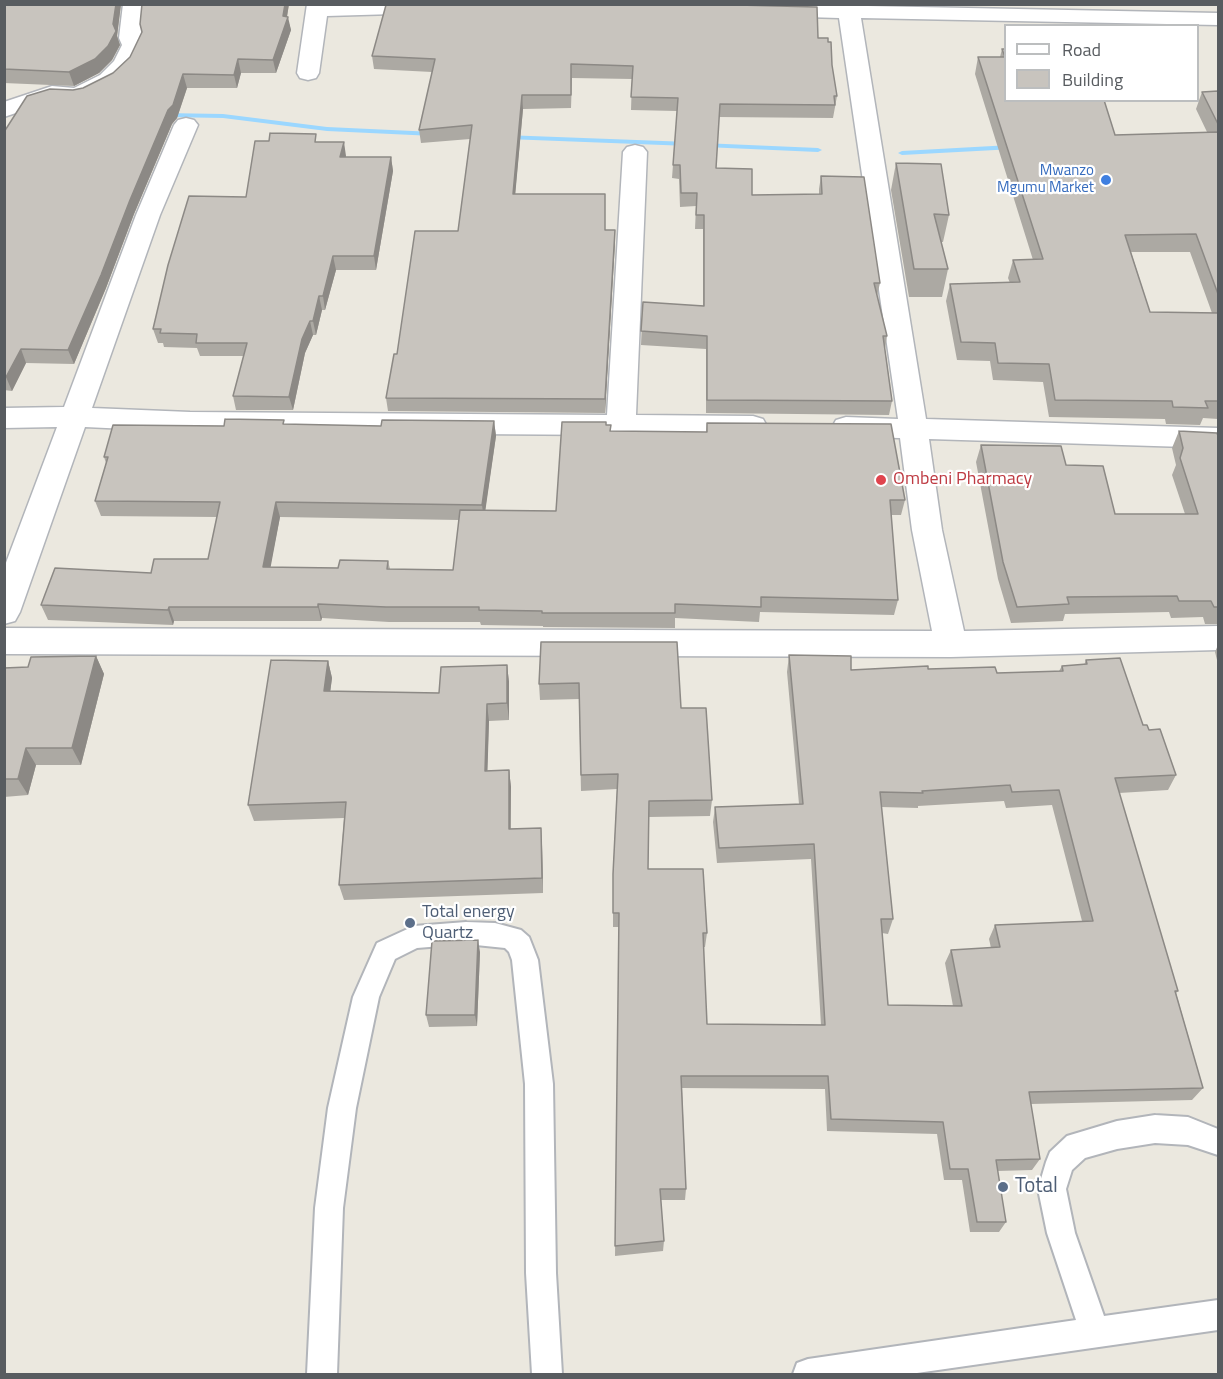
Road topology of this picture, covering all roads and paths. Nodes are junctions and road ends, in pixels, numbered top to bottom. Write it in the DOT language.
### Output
graph roads {
  1 [pos="134,4"];
  2 [pos="317,7"];
  3 [pos="452,7"];
  4 [pos="849,8"];
  5 [pos="748,9"];
  6 [pos="1047,10"];
  7 [pos="1218,19"];
  8 [pos="308,73"];
  9 [pos="4,110"];
  10 [pos="186,125"];
  11 [pos="635,152"];
  12 [pos="74,417"];
  13 [pos="4,418"];
  14 [pos="621,426"];
  15 [pos="785,427"];
  16 [pos="820,427"];
  17 [pos="914,427"];
  18 [pos="1218,438"];
  19 [pos="4,612"];
  20 [pos="1218,638"];
  21 [pos="4,641"];
  22 [pos="951,644"];
  23 [pos="1218,1142"];
  24 [pos="1218,1315"];
  25 [pos="1095,1333"];
  26 [pos="322,1374"];
  27 [pos="547,1374"];
  28 [pos="808,1374"];
  1 -- 9 [label="street"];
  2 -- 3 [label="street"];
  2 -- 8 [label="street"];
  4 -- 5 [label="street"];
  4 -- 6 [label="street"];
  4 -- 17 [label="street"];
  6 -- 7 [label="street"];
  10 -- 12 [label="street"];
  11 -- 14 [label="street"];
  12 -- 13 [label="street"];
  12 -- 14 [label="street"];
  12 -- 19 [label="street"];
  14 -- 15 [label="street"];
  16 -- 17 [label="street"];
  17 -- 18 [label="street"];
  17 -- 22 [label="street"];
  20 -- 22 [label="street"];
  21 -- 22 [label="street"];
  23 -- 25 [label="lane"];
  24 -- 25 [label="lane"];
  25 -- 28 [label="lane"];
  26 -- 27 [label="lane"];
}
